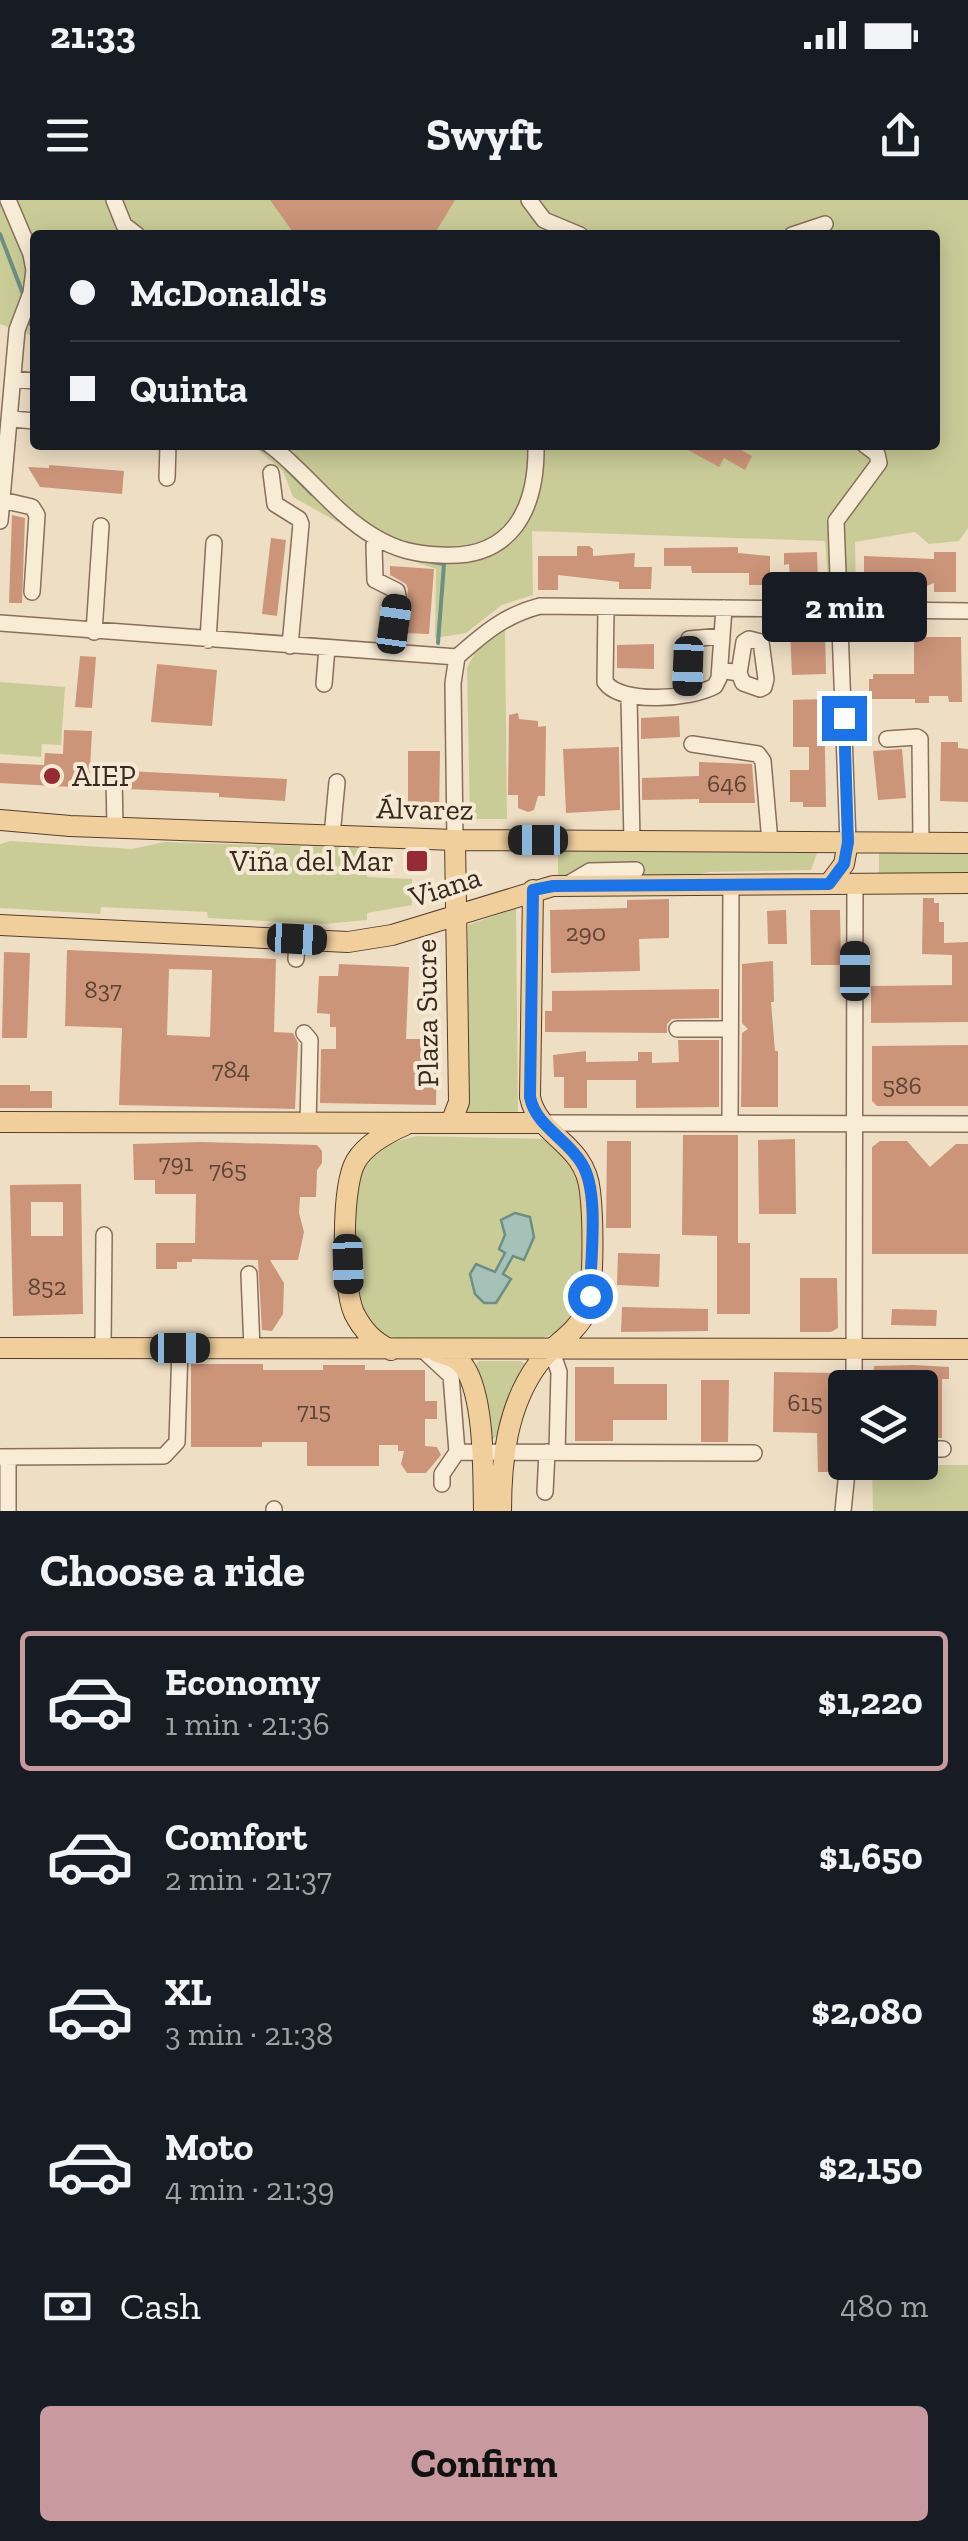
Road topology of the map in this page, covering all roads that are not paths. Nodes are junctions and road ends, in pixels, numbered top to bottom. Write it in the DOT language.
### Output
graph roads {
  1 [pos="8,200"];
  2 [pos="114,200"];
  3 [pos="529,200"];
  4 [pos="130,230"];
  5 [pos="568,230"];
  6 [pos="807,230"];
  7 [pos="821,230"];
  8 [pos="30,252"];
  9 [pos="26,308"];
  10 [pos="14,380"];
  11 [pos="30,381"];
  12 [pos="10,419"];
  13 [pos="30,421"];
  14 [pos="168,450"];
  15 [pos="277,450"];
  16 [pos="536,450"];
  17 [pos="872,450"];
  18 [pos="271,473"];
  19 [pos="167,478"];
  20 [pos="2,482"];
  21 [pos="2,500"];
  22 [pos="0,521"];
  23 [pos="101,526"];
  24 [pos="214,543"];
  25 [pos="374,545"];
  26 [pos="32,592"];
  27 [pos="606,606"];
  28 [pos="724,608"];
  29 [pos="839,610"];
  30 [pos="968,611"];
  31 [pos="0,623"];
  32 [pos="94,632"];
  33 [pos="722,636"];
  34 [pos="208,640"];
  35 [pos="290,646"];
  36 [pos="327,648"];
  37 [pos="390,652"];
  38 [pos="457,657"];
  39 [pos="720,670"];
  40 [pos="739,673"];
  41 [pos="324,684"];
  42 [pos="687,693"];
  43 [pos="629,698"];
  44 [pos="887,739"];
  45 [pos="692,744"];
  46 [pos="114,776"];
  47 [pos="337,782"];
  48 [pos="0,820"];
  49 [pos="70,826"];
  50 [pos="115,828"];
  51 [pos="0,834"];
  52 [pos="332,836"];
  53 [pos="455,840"];
  54 [pos="632,840"];
  55 [pos="770,842"];
  56 [pos="848,842"];
  57 [pos="921,842"];
  58 [pos="968,843"];
  59 [pos="636,870"];
  60 [pos="855,883"];
  61 [pos="968,883"];
  62 [pos="732,884"];
  63 [pos="829,884"];
  64 [pos="565,886"];
  65 [pos="533,890"];
  66 [pos="455,916"];
  67 [pos="0,926"];
  68 [pos="677,1029"];
  69 [pos="730,1029"];
  70 [pos="304,1033"];
  71 [pos="0,1122"];
  72 [pos="451,1123"];
  73 [pos="308,1124"];
  74 [pos="406,1124"];
  75 [pos="544,1124"];
  76 [pos="730,1124"];
  77 [pos="856,1124"];
  78 [pos="968,1124"];
  79 [pos="104,1235"];
  80 [pos="250,1274"];
  81 [pos="0,1348"];
  82 [pos="103,1348"];
  83 [pos="180,1348"];
  84 [pos="252,1349"];
  85 [pos="856,1349"];
  86 [pos="968,1349"];
  87 [pos="391,1350"];
  88 [pos="423,1350"];
  89 [pos="551,1350"];
  90 [pos="855,1370"];
  91 [pos="938,1448"];
  92 [pos="943,1448"];
  93 [pos="457,1452"];
  94 [pos="552,1452"];
  95 [pos="754,1453"];
  96 [pos="4,1457"];
  97 [pos="493,1460"];
  98 [pos="846,1480"];
  99 [pos="442,1484"];
  100 [pos="545,1492"];
  101 [pos="8,1511"];
  102 [pos="484,1511"];
  103 [pos="501,1511"];
  104 [pos="843,1511"];
  1 -- 8 [label="street"];
  2 -- 4 [label="street"];
  3 -- 5 [label="street"];
  6 -- 7 [label="street"];
  9 -- 10 [label="street"];
  10 -- 11 [label="street"];
  10 -- 12 [label="street"];
  12 -- 13 [label="street"];
  12 -- 20 [label="street"];
  14 -- 19 [label="street"];
  15 -- 16 [label="street"];
  17 -- 29 [label="street"];
  18 -- 35 [label="street"];
  20 -- 21 [label="street"];
  21 -- 22 [label="street"];
  21 -- 26 [label="street"];
  23 -- 32 [label="street"];
  24 -- 34 [label="street"];
  25 -- 37 [label="street"];
  27 -- 28 [label="street"];
  27 -- 38 [label="street"];
  27 -- 43 [label="street"];
  28 -- 29 [label="street"];
  28 -- 33 [label="street"];
  29 -- 30 [label="street"];
  29 -- 56 [label="street"];
  31 -- 32 [label="street"];
  32 -- 34 [label="street"];
  33 -- 39 [label="street"];
  33 -- 42 [label="street"];
  34 -- 35 [label="street"];
  35 -- 36 [label="street"];
  36 -- 37 [label="street"];
  36 -- 41 [label="street"];
  37 -- 38 [label="street"];
  38 -- 53 [label="street"];
  39 -- 40 [label="street"];
  39 -- 42 [label="street"];
  42 -- 43 [label="street"];
  43 -- 54 [label="street"];
  44 -- 57 [label="street"];
  45 -- 55 [label="street"];
  46 -- 50 [label="street"];
  47 -- 52 [label="street"];
  48 -- 49 [label="main road, Álvarez"];
  49 -- 50 [label="main road, Álvarez"];
  49 -- 51 [label="main road"];
  50 -- 52 [label="main road, Álvarez"];
  52 -- 53 [label="main road, Álvarez"];
  53 -- 54 [label="main road, Álvarez"];
  53 -- 66 [label="main road, Plaza Sucre"];
  54 -- 55 [label="main road, Álvarez"];
  55 -- 56 [label="main road, Álvarez"];
  56 -- 57 [label="main road, Álvarez"];
  56 -- 63 [label="main road"];
  57 -- 58 [label="main road, Álvarez"];
  59 -- 64 [label="street"];
  60 -- 61 [label="main road, Viana"];
  60 -- 63 [label="main road, Viana"];
  60 -- 77 [label="street"];
  62 -- 63 [label="main road, Viana"];
  62 -- 64 [label="main road, Viana"];
  62 -- 69 [label="street"];
  64 -- 65 [label="main road, Viana"];
  65 -- 66 [label="main road, Viana"];
  65 -- 75 [label="main road"];
  66 -- 67 [label="main road, Viana"];
  66 -- 72 [label="main road, Plaza Sucre"];
  68 -- 69 [label="street"];
  69 -- 76 [label="street"];
  70 -- 73 [label="street"];
  71 -- 73 [label="main road"];
  72 -- 74 [label="main road"];
  72 -- 75 [label="main road"];
  73 -- 74 [label="main road"];
  74 -- 87 [label="main road"];
  75 -- 76 [label="street"];
  75 -- 89 [label="main road"];
  76 -- 77 [label="street"];
  77 -- 78 [label="street"];
  77 -- 85 [label="street"];
  79 -- 82 [label="street"];
  80 -- 84 [label="street"];
  81 -- 82 [label="main road"];
  82 -- 83 [label="main road"];
  83 -- 84 [label="main road"];
  83 -- 96 [label="street"];
  84 -- 87 [label="main road"];
  85 -- 86 [label="main road"];
  85 -- 89 [label="main road"];
  85 -- 90 [label="street"];
  87 -- 88 [label="main road"];
  88 -- 89 [label="main road"];
  88 -- 93 [label="street"];
  88 -- 97 [label="main road"];
  89 -- 94 [label="street"];
  89 -- 97 [label="main road"];
  91 -- 92 [label="street"];
  93 -- 97 [label="street"];
  93 -- 99 [label="street"];
  94 -- 95 [label="street"];
  94 -- 97 [label="street"];
  94 -- 100 [label="street"];
  96 -- 101 [label="street"];
  97 -- 102 [label="main road"];
  97 -- 103 [label="main road"];
  98 -- 104 [label="street"];
}
